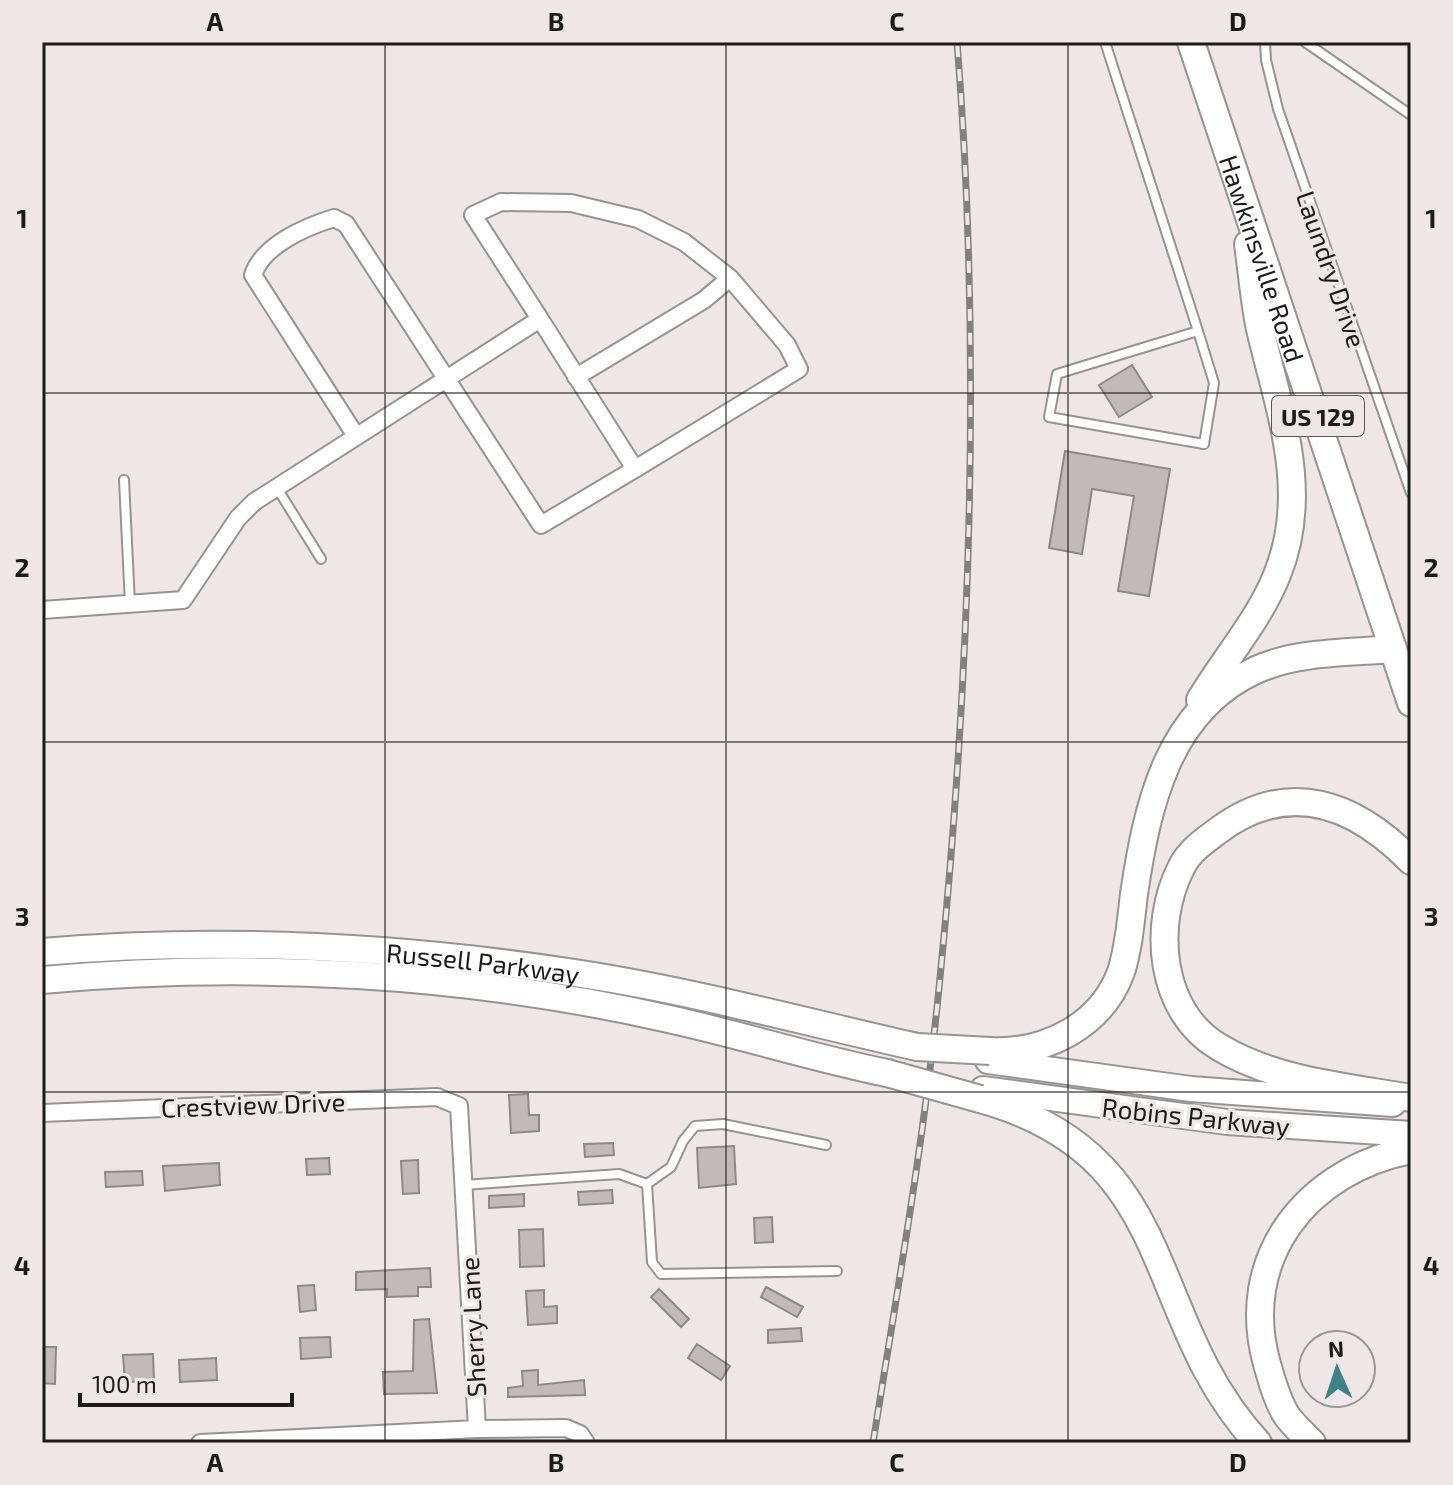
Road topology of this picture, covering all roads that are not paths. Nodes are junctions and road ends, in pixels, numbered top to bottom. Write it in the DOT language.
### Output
graph roads {
  1 [pos="1105,42"];
  2 [pos="1191,42"];
  3 [pos="1265,42"];
  4 [pos="1305,42"];
  5 [pos="1411,115"];
  6 [pos="1240,185"];
  7 [pos="730,278"];
  8 [pos="540,319"];
  9 [pos="1198,331"];
  10 [pos="576,377"];
  11 [pos="446,379"];
  12 [pos="356,436"];
  13 [pos="635,469"];
  14 [pos="124,480"];
  15 [pos="276,488"];
  16 [pos="1411,493"];
  17 [pos="321,559"];
  18 [pos="130,605"];
  19 [pos="42,610"];
  20 [pos="1393,649"];
  21 [pos="1411,703"];
  22 [pos="1187,723"];
  23 [pos="1411,861"];
  24 [pos="42,952"];
  25 [pos="42,980"];
  26 [pos="989,1056"];
  27 [pos="982,1094"];
  28 [pos="1411,1098"];
  29 [pos="1411,1105"];
  30 [pos="459,1110"];
  31 [pos="42,1113"];
  32 [pos="1411,1134"];
  33 [pos="826,1145"];
  34 [pos="1411,1150"];
  35 [pos="647,1184"];
  36 [pos="463,1185"];
  37 [pos="837,1271"];
  38 [pos="477,1429"];
  39 [pos="200,1443"];
  40 [pos="586,1443"];
  41 [pos="1258,1443"];
  42 [pos="1312,1443"];
  1 -- 9 [label="lane"];
  2 -- 6 [label="main road, Hawkinsville Road / US 129"];
  3 -- 16 [label="lane, Laundry Drive"];
  4 -- 5 [label="lane"];
  6 -- 20 [label="main road, Hawkinsville Road / US 129"];
  6 -- 22 [label="main road, Russell Parkway"];
  7 -- 8 [label="street"];
  7 -- 10 [label="street"];
  7 -- 13 [label="street"];
  8 -- 10 [label="street"];
  8 -- 11 [label="street"];
  9 -- 9 [label="lane"];
  10 -- 13 [label="street"];
  11 -- 12 [label="street"];
  11 -- 12 [label="street"];
  11 -- 13 [label="street"];
  12 -- 15 [label="street"];
  14 -- 18 [label="lane"];
  15 -- 17 [label="lane"];
  15 -- 18 [label="street"];
  18 -- 19 [label="street"];
  20 -- 21 [label="main road, Hawkinsville Road / US 129"];
  20 -- 22 [label="main road"];
  22 -- 26 [label="main road, Russell Parkway"];
  23 -- 28 [label="main road"];
  24 -- 26 [label="main road, Russell Parkway, bridge"];
  25 -- 27 [label="main road, Russell Parkway, bridge"];
  26 -- 29 [label="street, Robins Parkway"];
  27 -- 32 [label="street, Robins Parkway"];
  27 -- 41 [label="main road, Russell Parkway"];
  30 -- 31 [label="street, Crestview Drive"];
  30 -- 36 [label="street, Sherry Lane"];
  33 -- 35 [label="lane"];
  34 -- 42 [label="main road"];
  35 -- 36 [label="lane"];
  35 -- 37 [label="lane"];
  36 -- 38 [label="street, Sherry Lane"];
  38 -- 39 [label="street"];
  38 -- 40 [label="street, Sherry Lane"];
}
